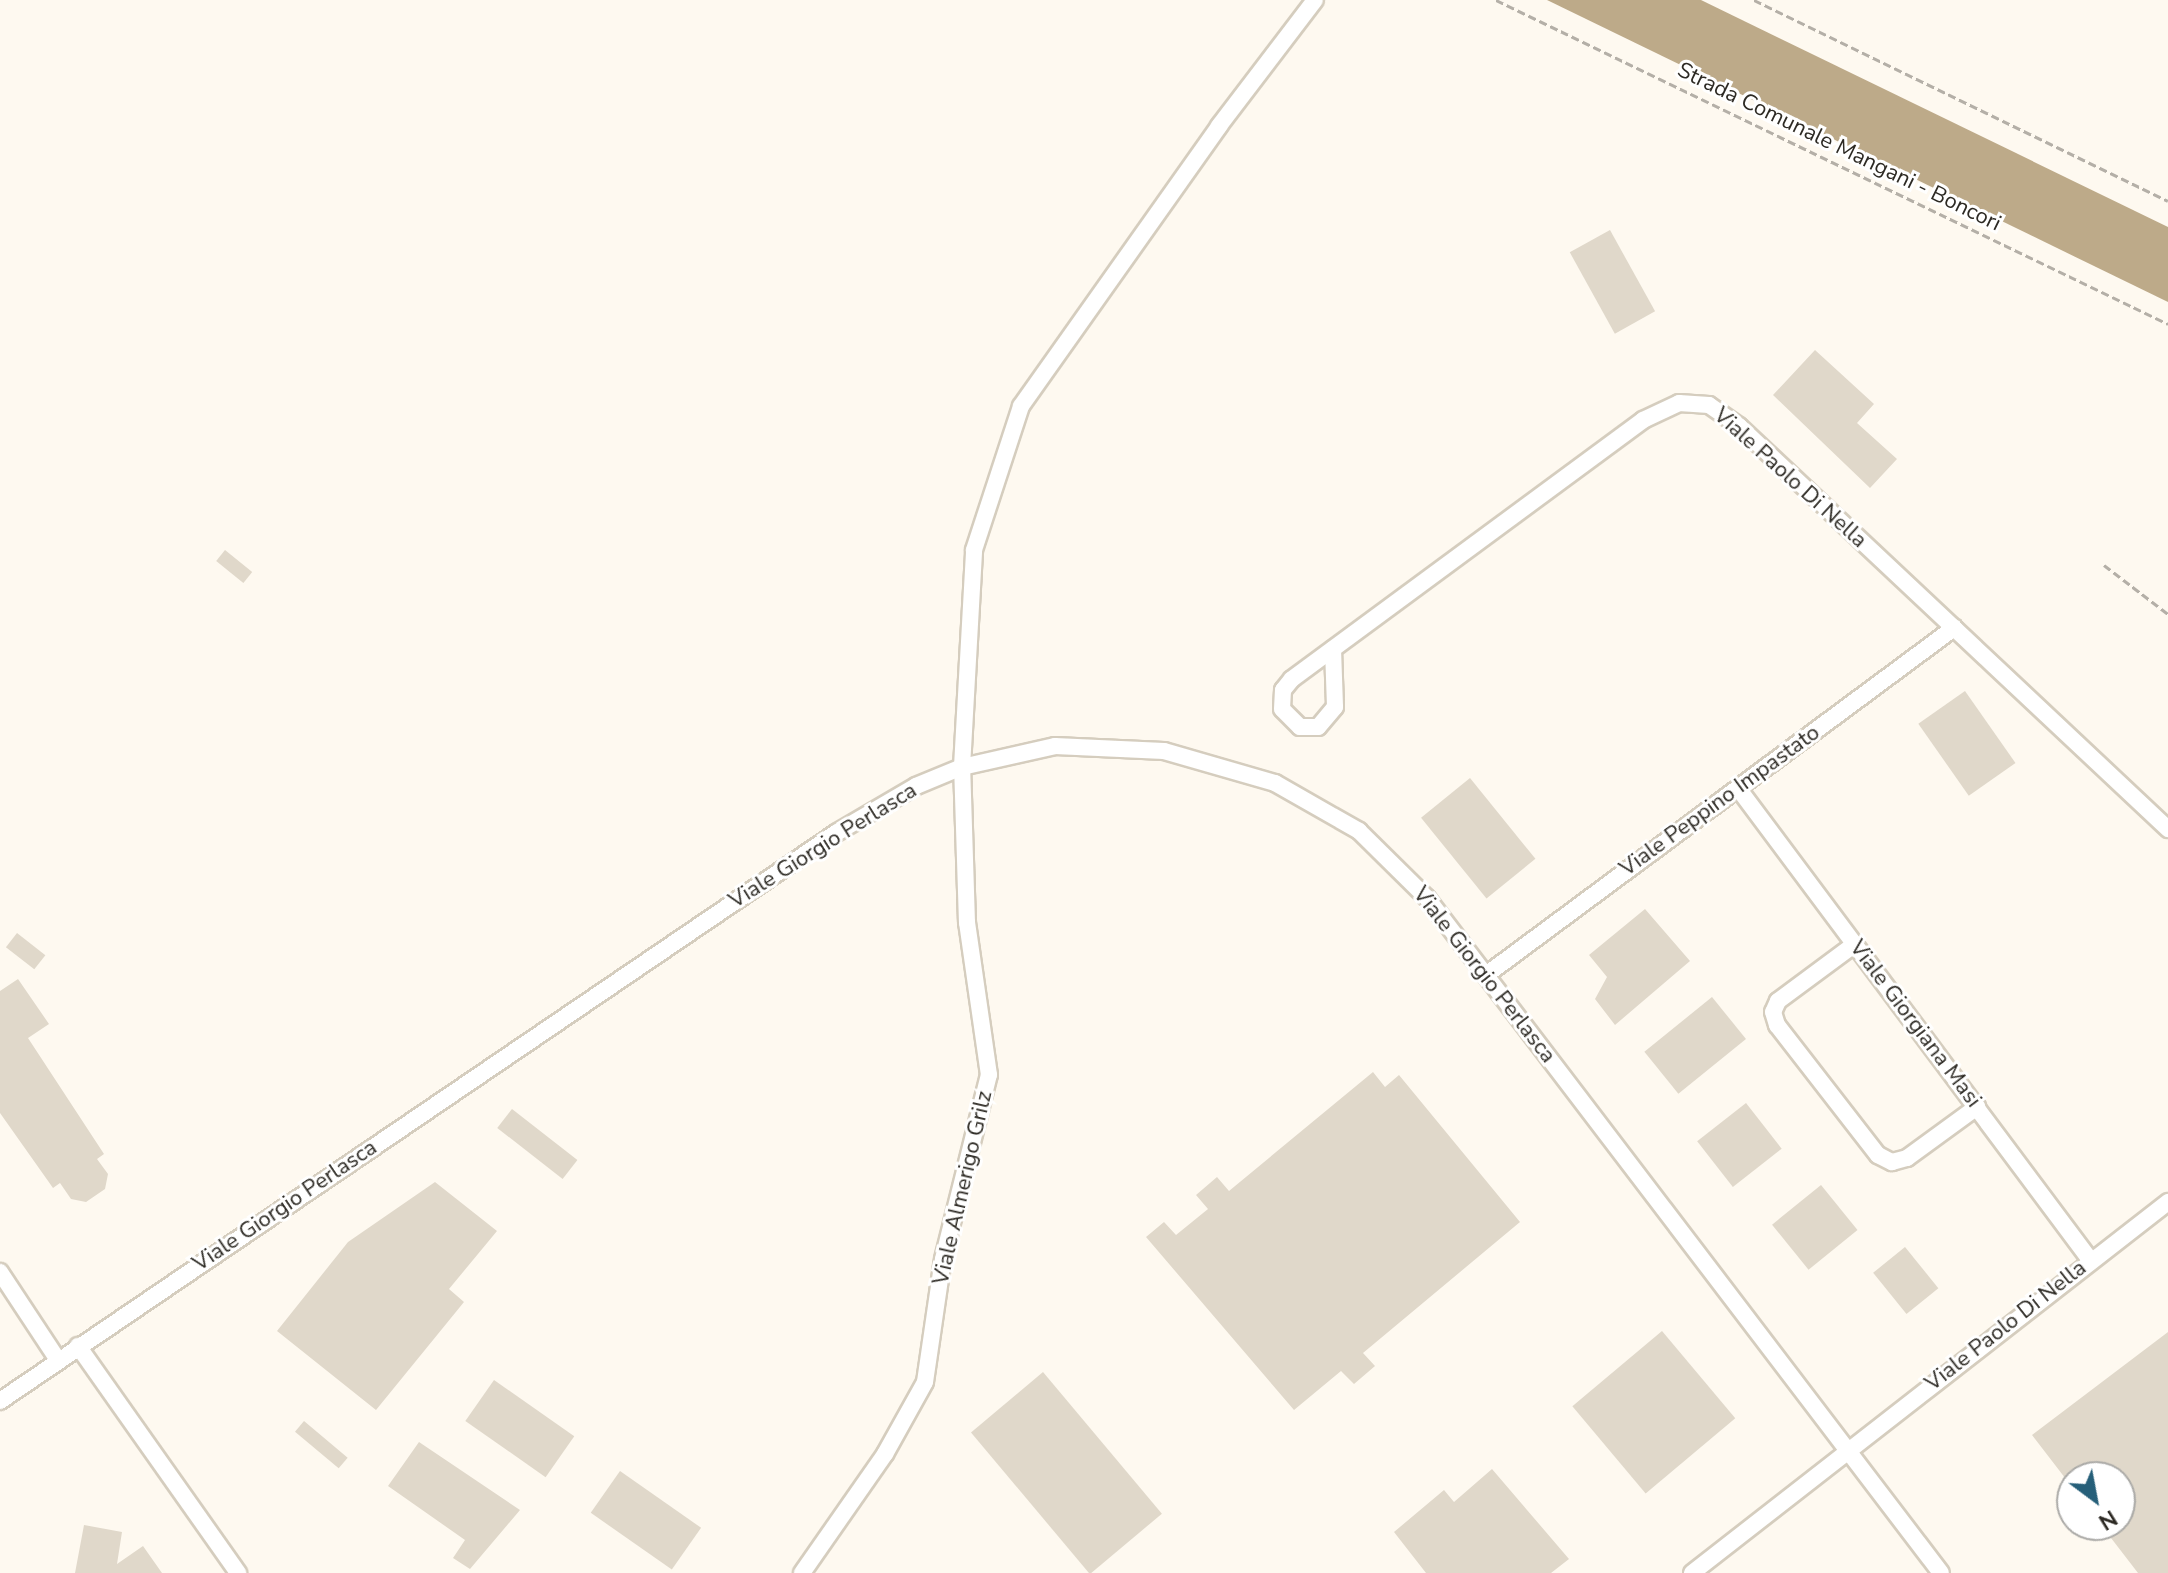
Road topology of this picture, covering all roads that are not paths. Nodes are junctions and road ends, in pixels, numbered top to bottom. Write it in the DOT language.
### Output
graph roads {
  1 [pos="1315,0"];
  2 [pos="1954,628"];
  3 [pos="1333,649"];
  4 [pos="962,767"];
  5 [pos="1738,788"];
  6 [pos="2168,829"];
  7 [pos="1855,944"];
  8 [pos="1486,975"];
  9 [pos="1977,1107"];
  10 [pos="2168,1202"];
  11 [pos="2091,1261"];
  12 [pos="0,1272"];
  13 [pos="78,1346"];
  14 [pos="58,1360"];
  15 [pos="0,1401"];
  16 [pos="1844,1450"];
  17 [pos="238,1573"];
  18 [pos="802,1573"];
  19 [pos="1692,1573"];
  20 [pos="1941,1573"];
  1 -- 4 [label="street, Viale Almerigo Grilz"];
  2 -- 3 [label="street, Viale Paolo Di Nella"];
  2 -- 5 [label="street, Viale Peppino Impastato"];
  2 -- 6 [label="street, Viale Paolo Di Nella"];
  3 -- 3 [label="street, Viale Paolo Di Nella"];
  4 -- 8 [label="street, Viale Giorgio Perlasca"];
  4 -- 13 [label="street, Viale Giorgio Perlasca"];
  4 -- 18 [label="street, Viale Almerigo Grilz"];
  5 -- 7 [label="street, Viale Giorgiana Masi"];
  5 -- 8 [label="street, Viale Peppino Impastato"];
  7 -- 9 [label="street, Viale Giorgiana Masi"];
  7 -- 9 [label="street"];
  8 -- 16 [label="street, Viale Giorgio Perlasca"];
  9 -- 11 [label="street, Viale Giorgiana Masi"];
  10 -- 11 [label="street, Viale Paolo Di Nella"];
  11 -- 16 [label="street, Viale Paolo Di Nella"];
  12 -- 14 [label="street"];
  13 -- 14 [label="street, Viale Giorgio Perlasca"];
  13 -- 17 [label="street"];
  14 -- 15 [label="street, Viale Giorgio Perlasca"];
  16 -- 19 [label="street, Viale Paolo Di Nella"];
  16 -- 20 [label="street, Viale Giorgio Perlasca"];
}
